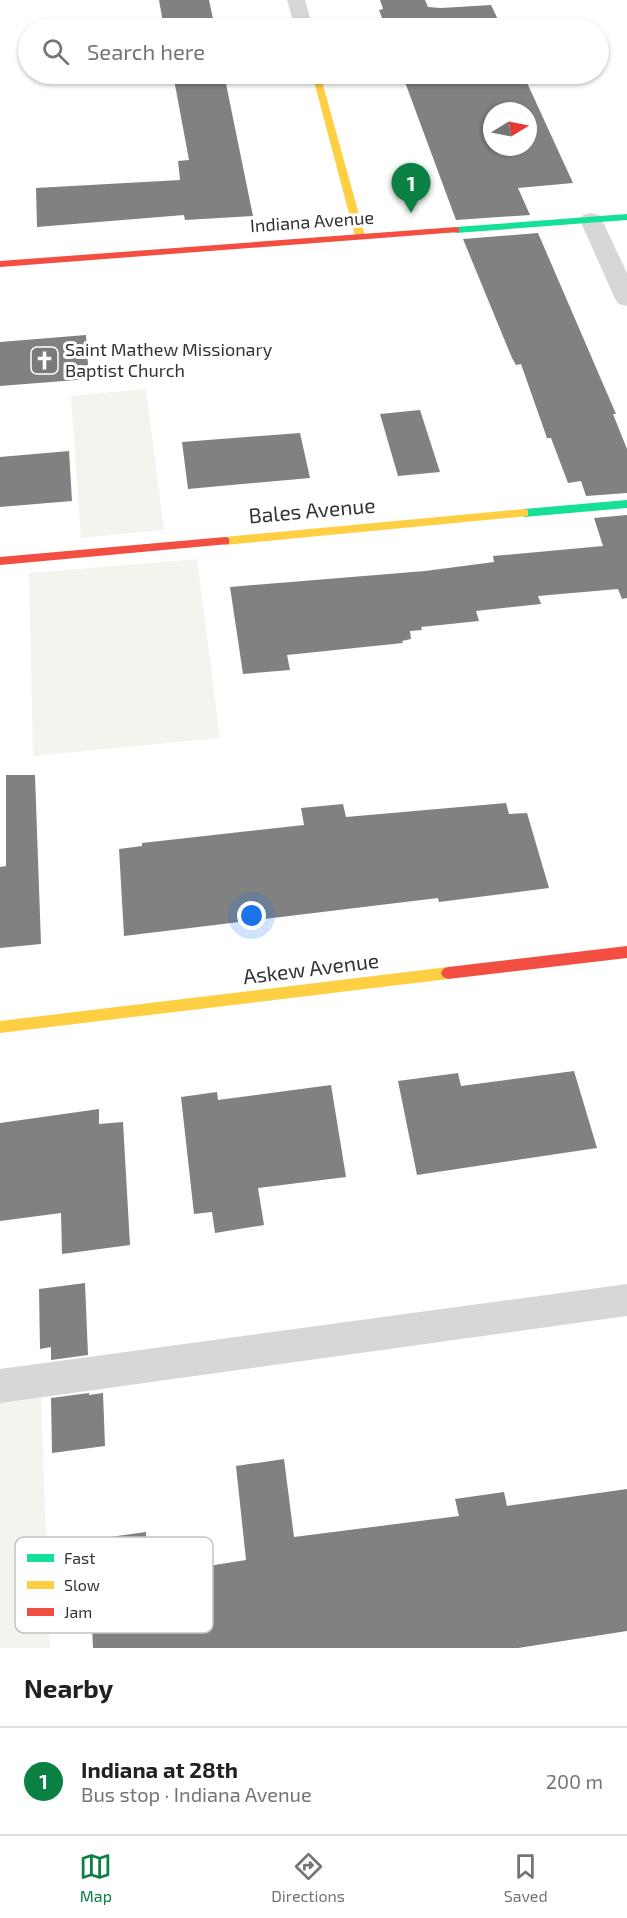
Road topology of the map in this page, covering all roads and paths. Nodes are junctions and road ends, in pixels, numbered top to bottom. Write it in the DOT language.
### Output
graph roads {
  1 [pos="296,0"];
  2 [pos="301,18"];
  3 [pos="319,84"];
  4 [pos="627,217"];
  5 [pos="591,220"];
  6 [pos="360,237"];
  7 [pos="0,264"];
  8 [pos="627,299"];
  9 [pos="627,504"];
  10 [pos="0,561"];
  11 [pos="627,952"];
  12 [pos="0,1027"];
  13 [pos="627,1300"];
  14 [pos="0,1386"];
  1 -- 2 [label="street"];
  3 -- 6 [label="street"];
  4 -- 5 [label="street, Indiana Avenue"];
  5 -- 6 [label="street, Indiana Avenue"];
  5 -- 8 [label="street"];
  6 -- 7 [label="street, Indiana Avenue"];
  9 -- 10 [label="street, Bales Avenue"];
  11 -- 12 [label="street, Askew Avenue"];
  13 -- 14 [label="lane"];
}
